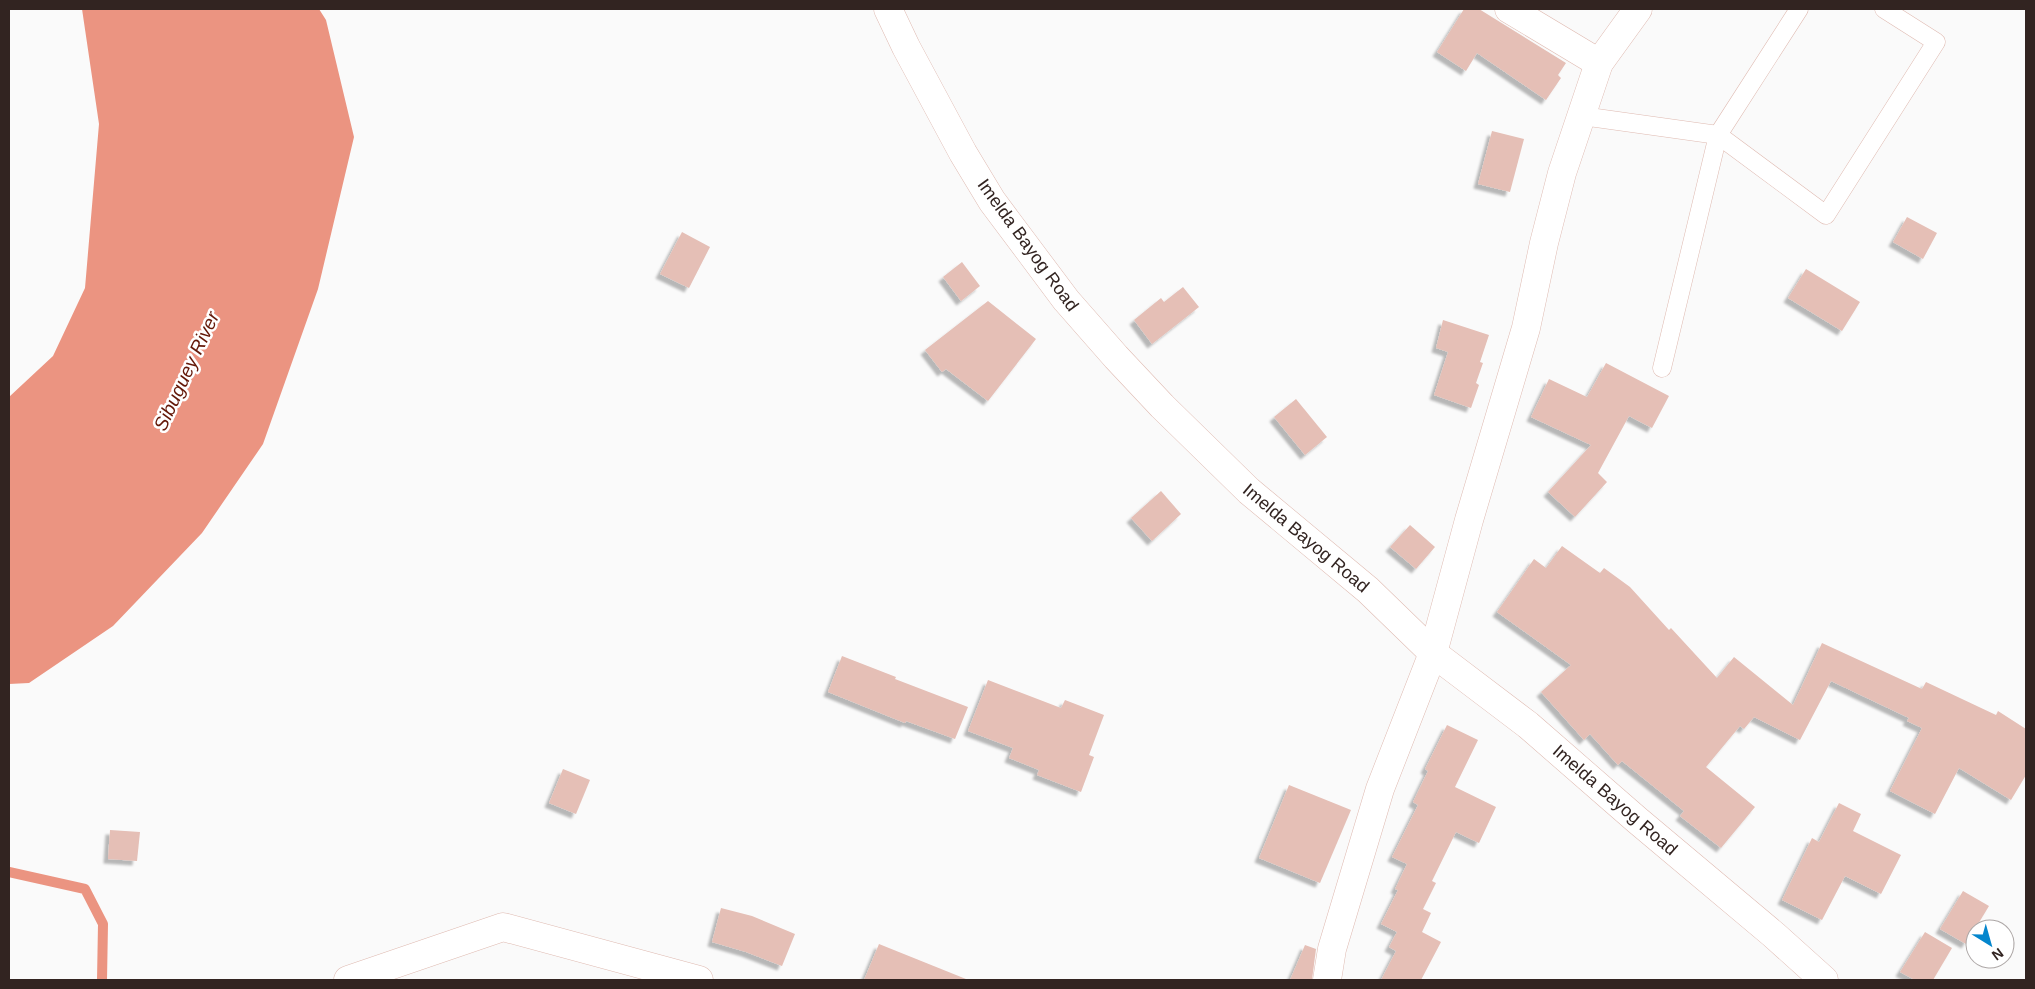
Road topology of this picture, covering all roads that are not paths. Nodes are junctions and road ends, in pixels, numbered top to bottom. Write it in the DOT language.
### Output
graph roads {
  1 [pos="888,9"];
  2 [pos="1509,9"];
  3 [pos="1638,9"];
  4 [pos="1799,9"];
  5 [pos="1884,9"];
  6 [pos="1599,63"];
  7 [pos="1582,116"];
  8 [pos="1718,134"];
  9 [pos="1662,368"];
  10 [pos="1433,653"];
  11 [pos="348,980"];
  12 [pos="699,980"];
  13 [pos="1327,980"];
  14 [pos="1824,980"];
  1 -- 10 [label="street, Imelda Bayog Road"];
  2 -- 6 [label="street"];
  3 -- 6 [label="street"];
  4 -- 8 [label="lane"];
  5 -- 8 [label="lane"];
  6 -- 7 [label="street"];
  7 -- 8 [label="lane"];
  7 -- 10 [label="street"];
  8 -- 9 [label="lane"];
  10 -- 13 [label="street"];
  10 -- 14 [label="street, Imelda Bayog Road"];
  11 -- 12 [label="street"];
}
